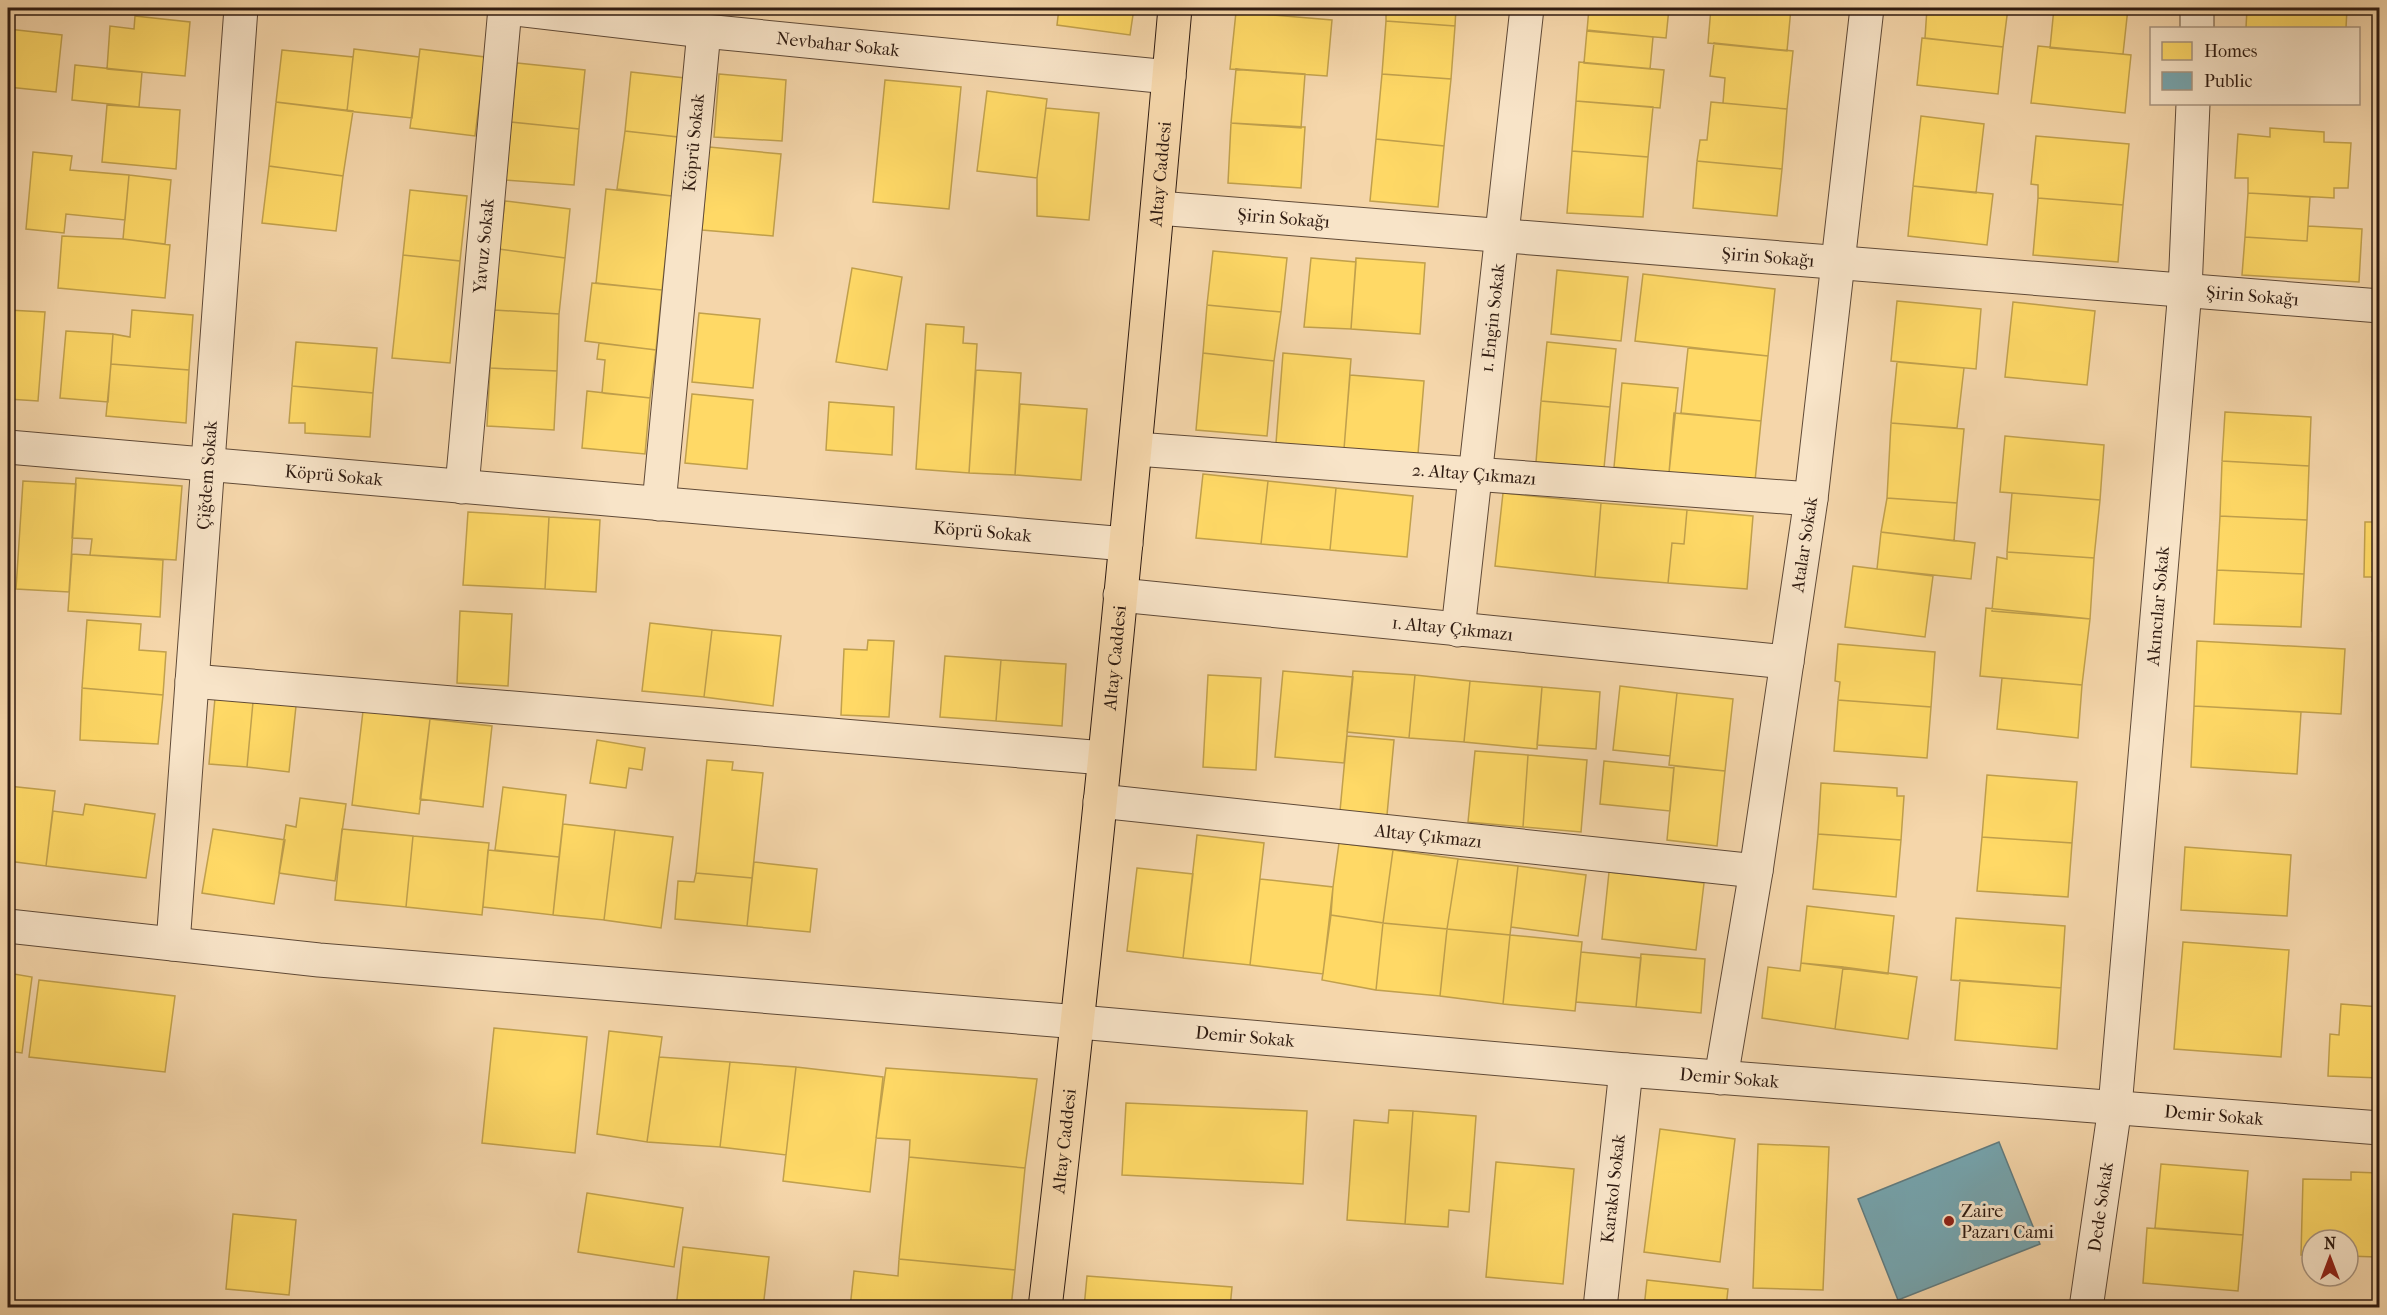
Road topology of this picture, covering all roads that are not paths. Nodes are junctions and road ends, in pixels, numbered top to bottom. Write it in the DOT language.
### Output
graph roads {
  1 [pos="241,8"];
  2 [pos="506,8"];
  3 [pos="1174,8"];
  4 [pos="1527,8"];
  5 [pos="1868,8"];
  6 [pos="2198,8"];
  7 [pos="2197,27"];
  8 [pos="704,31"];
  9 [pos="1168,77"];
  10 [pos="2193,105"];
  11 [pos="1158,208"];
  12 [pos="1501,236"];
  13 [pos="1840,261"];
  14 [pos="2185,290"];
  15 [pos="2379,306"];
  16 [pos="8,447"];
  17 [pos="1136,449"];
  18 [pos="208,465"];
  19 [pos="1475,475"];
  20 [pos="462,487"];
  21 [pos="1811,499"];
  22 [pos="659,504"];
  23 [pos="1126,544"];
  24 [pos="1120,595"];
  25 [pos="1458,630"];
  26 [pos="1787,662"];
  27 [pos="192,681"];
  28 [pos="1104,758"];
  29 [pos="1100,801"];
  30 [pos="1756,871"];
  31 [pos="8,926"];
  32 [pos="173,944"];
  33 [pos="1078,1022"];
  34 [pos="1626,1070"];
  35 [pos="1721,1078"];
  36 [pos="2115,1107"];
  37 [pos="2379,1128"];
  38 [pos="1045,1308"];
  39 [pos="1600,1308"];
  40 [pos="2086,1308"];
  1 -- 18 [label="street, Çiğdem Sokak"];
  2 -- 8 [label="street, Nevbahar Sokak"];
  2 -- 20 [label="street, Yavuz Sokak"];
  3 -- 9 [label="main road, Altay Caddesi"];
  4 -- 12 [label="street, 1. Engin Sokak"];
  5 -- 13 [label="street, Atalar Sokak"];
  6 -- 7 [label="street"];
  8 -- 9 [label="street, Nevbahar Sokak"];
  8 -- 22 [label="street, Köprü Sokak"];
  9 -- 11 [label="main road, Altay Caddesi"];
  10 -- 14 [label="street, Akıncılar Sokak"];
  11 -- 12 [label="street, Şirin Sokağı"];
  11 -- 17 [label="main road, Altay Caddesi"];
  12 -- 13 [label="street, Şirin Sokağı"];
  12 -- 19 [label="street, 1. Engin Sokak"];
  13 -- 14 [label="street, Şirin Sokağı"];
  13 -- 21 [label="street, Atalar Sokak"];
  14 -- 15 [label="street, Şirin Sokağı"];
  14 -- 36 [label="street, Akıncılar Sokak"];
  16 -- 18 [label="street, Köprü Sokak"];
  17 -- 19 [label="street, 2. Altay Çıkmazı"];
  17 -- 23 [label="main road, Altay Caddesi"];
  18 -- 20 [label="street, Köprü Sokak"];
  18 -- 27 [label="street, Çiğdem Sokak"];
  19 -- 21 [label="street, 2. Altay Çıkmazı"];
  19 -- 25 [label="street, 1. Engin Sokak"];
  20 -- 22 [label="street, Köprü Sokak"];
  21 -- 26 [label="street, Atalar Sokak"];
  22 -- 23 [label="street, Köprü Sokak"];
  23 -- 24 [label="main road, Altay Caddesi"];
  24 -- 25 [label="street, 1. Altay Çıkmazı"];
  24 -- 28 [label="main road, Altay Caddesi"];
  25 -- 26 [label="street, 1. Altay Çıkmazı"];
  26 -- 30 [label="street, Atalar Sokak"];
  27 -- 28 [label="street"];
  27 -- 32 [label="street, Çiğdem Sokak"];
  28 -- 29 [label="main road, Altay Caddesi"];
  29 -- 30 [label="street, Altay Çıkmazı"];
  29 -- 33 [label="main road, Altay Caddesi"];
  30 -- 35 [label="street, Atalar Sokak"];
  31 -- 32 [label="street, Demir Sokak"];
  32 -- 33 [label="street, Demir Sokak"];
  33 -- 34 [label="street, Demir Sokak"];
  33 -- 38 [label="main road, Altay Caddesi"];
  34 -- 35 [label="street, Demir Sokak"];
  34 -- 39 [label="street, Karakol Sokak"];
  35 -- 36 [label="street, Demir Sokak"];
  36 -- 37 [label="street, Demir Sokak"];
  36 -- 40 [label="street, Dede Sokak"];
}
